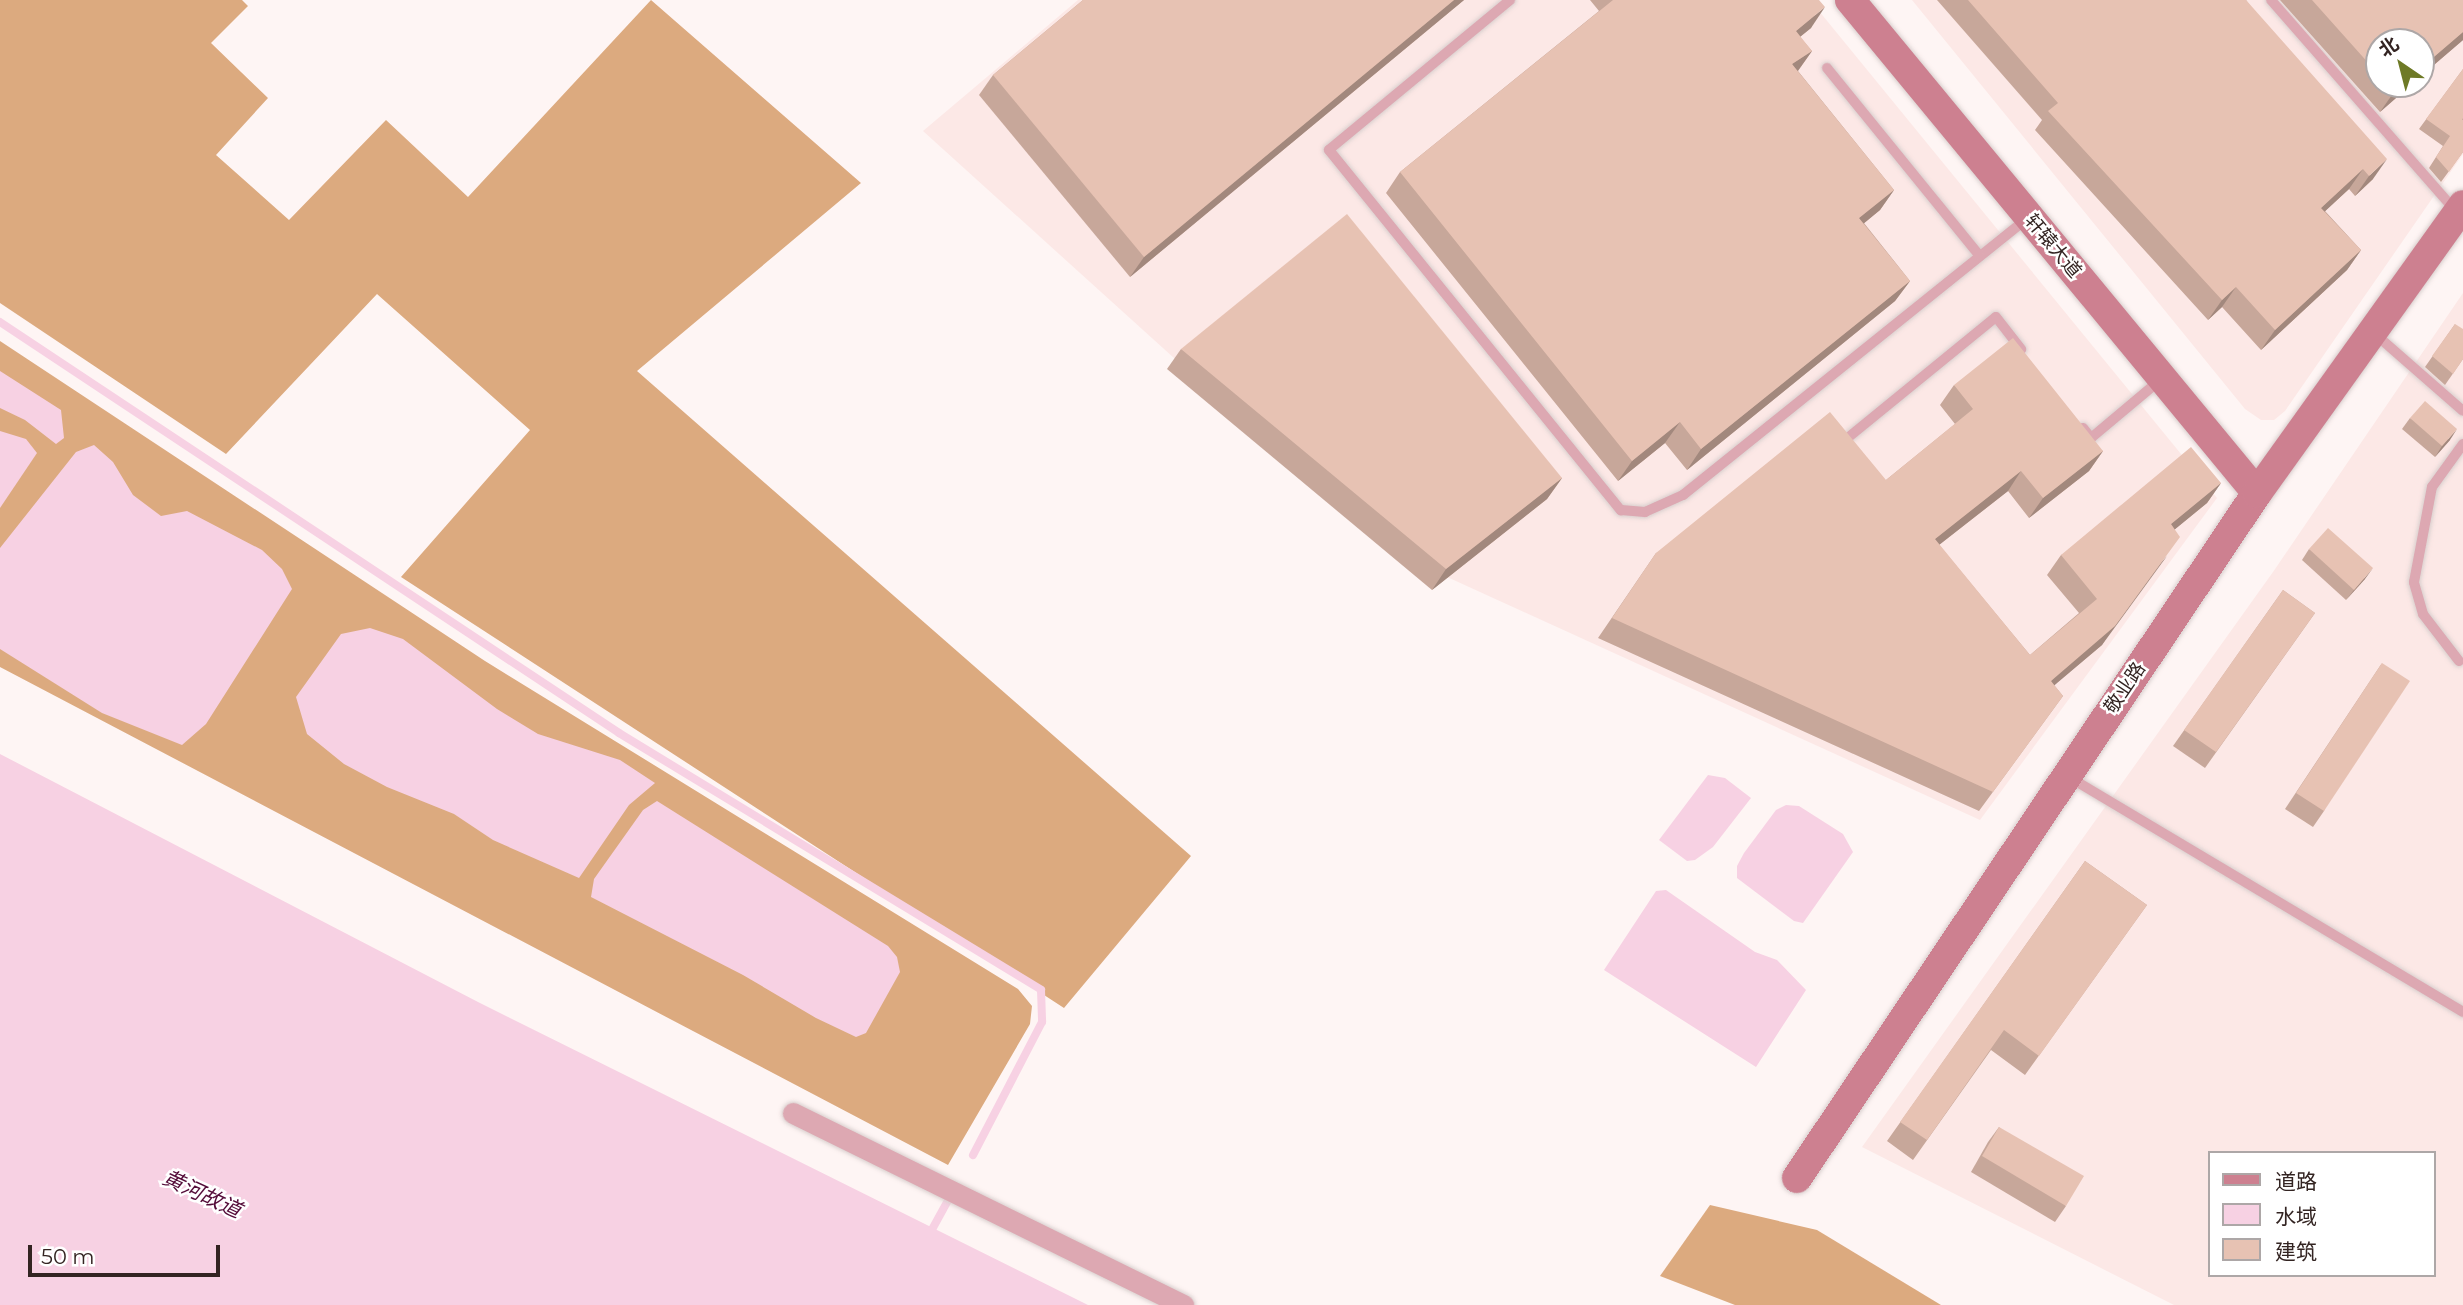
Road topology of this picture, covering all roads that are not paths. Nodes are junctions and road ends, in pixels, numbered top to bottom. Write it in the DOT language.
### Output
graph roads {
  1 [pos="1510,0"];
  2 [pos="1850,0"];
  3 [pos="2271,0"];
  4 [pos="1827,68"];
  5 [pos="2460,209"];
  6 [pos="2029,217"];
  7 [pos="1980,256"];
  8 [pos="2372,331"];
  9 [pos="2031,361"];
  10 [pos="2162,378"];
  11 [pos="2462,407"];
  12 [pos="2074,416"];
  13 [pos="1850,436"];
  14 [pos="2463,444"];
  15 [pos="2257,493"];
  16 [pos="2459,661"];
  17 [pos="2066,776"];
  18 [pos="2463,1012"];
  19 [pos="793,1113"];
  20 [pos="1797,1178"];
  21 [pos="1183,1305"];
  1 -- 7 [label="lane"];
  2 -- 6 [label="street, 轩辕大道"];
  3 -- 5 [label="lane"];
  4 -- 7 [label="lane"];
  5 -- 8 [label="street, 敬业路"];
  6 -- 7 [label="lane"];
  6 -- 10 [label="street, 轩辕大道"];
  8 -- 11 [label="lane"];
  8 -- 15 [label="street, 敬业路"];
  9 -- 13 [label="lane"];
  10 -- 12 [label="lane"];
  10 -- 15 [label="street, 轩辕大道"];
  14 -- 16 [label="lane"];
  15 -- 17 [label="street, 敬业路"];
  17 -- 18 [label="lane"];
  17 -- 20 [label="street, 敬业路"];
  19 -- 21 [label="street"];
}
